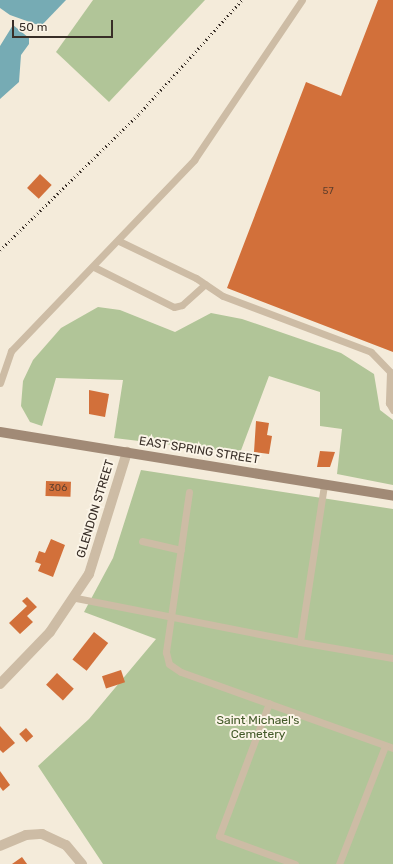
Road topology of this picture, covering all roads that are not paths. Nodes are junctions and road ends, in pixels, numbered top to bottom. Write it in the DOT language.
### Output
graph roads {
  1 [pos="302,0"];
  2 [pos="119,241"];
  3 [pos="94,266"];
  4 [pos="205,284"];
  5 [pos="0,383"];
  6 [pos="393,410"];
  7 [pos="0,432"];
  8 [pos="127,452"];
  9 [pos="324,485"];
  10 [pos="189,492"];
  11 [pos="393,496"];
  12 [pos="142,541"];
  13 [pos="181,550"];
  14 [pos="76,598"];
  15 [pos="170,619"];
  16 [pos="300,642"];
  17 [pos="393,658"];
  18 [pos="0,684"];
  19 [pos="269,703"];
  20 [pos="385,746"];
  21 [pos="393,748"];
  22 [pos="0,846"];
  23 [pos="82,864"];
  24 [pos="295,864"];
  25 [pos="339,864"];
  1 -- 2 [label="lane"];
  2 -- 3 [label="lane"];
  2 -- 4 [label="lane"];
  3 -- 4 [label="lane"];
  3 -- 5 [label="lane"];
  4 -- 6 [label="lane"];
  7 -- 8 [label="main road, EAST SPRING STREET"];
  8 -- 9 [label="main road, EAST SPRING STREET"];
  8 -- 14 [label="street, GLENDON STREET"];
  9 -- 11 [label="main road, EAST SPRING STREET"];
  9 -- 16 [label="lane"];
  10 -- 13 [label="lane"];
  12 -- 13 [label="lane"];
  13 -- 15 [label="lane"];
  14 -- 15 [label="lane"];
  14 -- 18 [label="street, GLENDON STREET"];
  15 -- 16 [label="lane"];
  15 -- 19 [label="lane"];
  16 -- 17 [label="lane"];
  19 -- 20 [label="lane"];
  19 -- 24 [label="lane"];
  20 -- 21 [label="lane"];
  20 -- 25 [label="lane"];
  22 -- 23 [label="street"];
}
